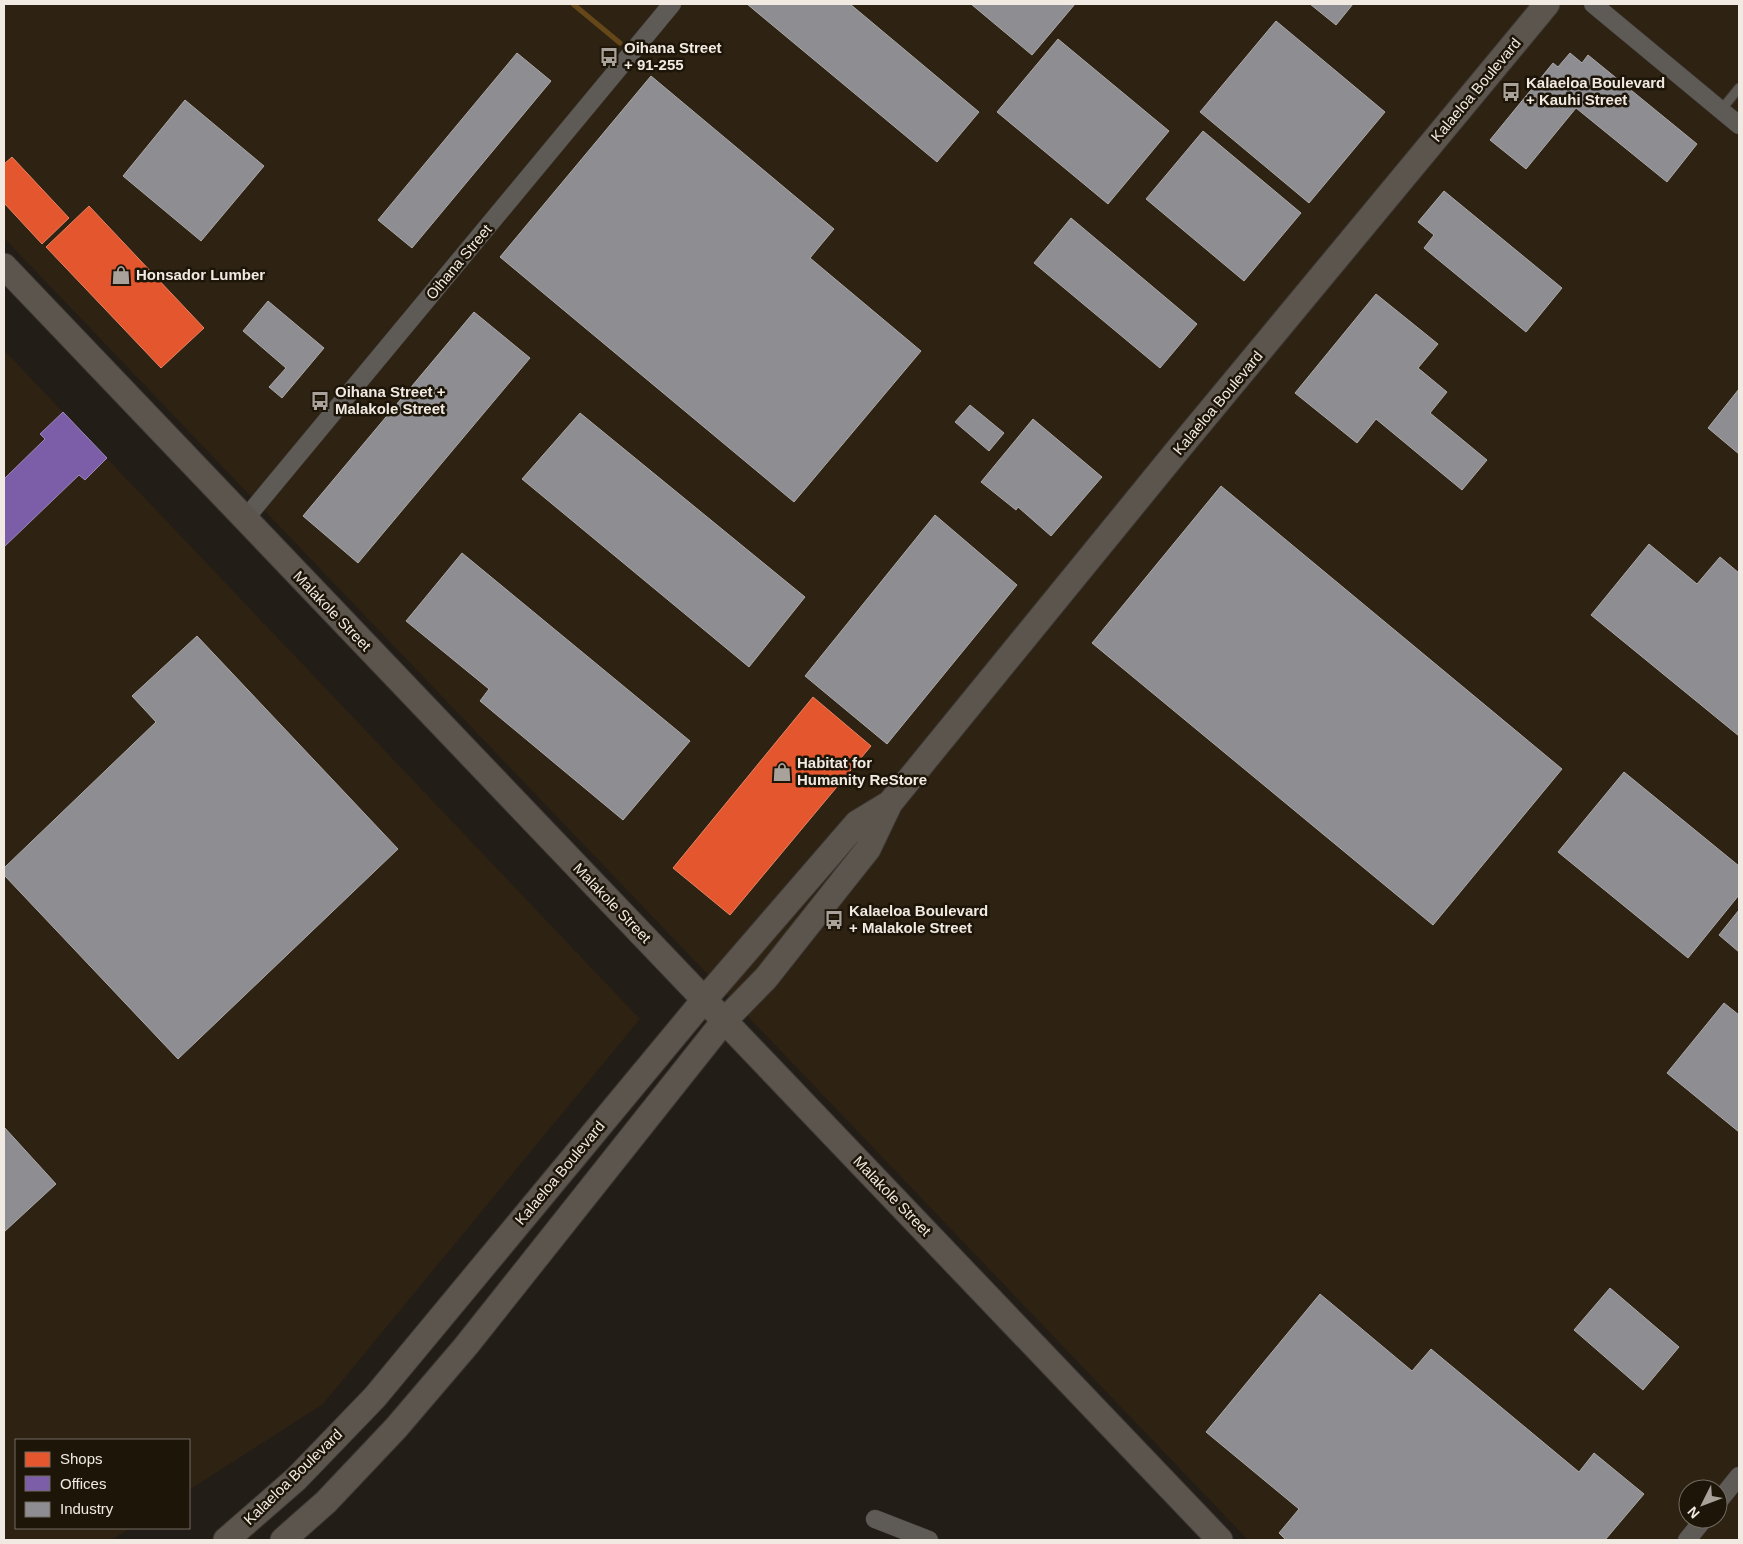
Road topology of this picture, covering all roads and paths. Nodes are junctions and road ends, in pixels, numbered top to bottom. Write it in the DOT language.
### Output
graph roads {
  1 [pos="672,4"];
  2 [pos="1547,4"];
  3 [pos="1593,4"];
  4 [pos="1739,88"];
  5 [pos="1721,110"];
  6 [pos="1739,125"];
  7 [pos="4,266"];
  8 [pos="244,518"];
  9 [pos="890,803"];
  10 [pos="704,1000"];
  11 [pos="724,1020"];
  12 [pos="1739,1476"];
  13 [pos="1728,1490"];
  14 [pos="875,1519"];
  15 [pos="1696,1529"];
  16 [pos="226,1540"];
  17 [pos="283,1540"];
  18 [pos="929,1540"];
  19 [pos="1220,1540"];
  20 [pos="1687,1540"];
  1 -- 8 [label="street, Oihana Street"];
  2 -- 9 [label="street, Kalaeloa Boulevard"];
  3 -- 5 [label="street"];
  4 -- 5 [label="lane"];
  5 -- 6 [label="street"];
  7 -- 8 [label="street, Malakole Street"];
  8 -- 10 [label="street, Malakole Street"];
  9 -- 10 [label="street, Kalaeloa Boulevard"];
  9 -- 11 [label="street, Kalaeloa Boulevard"];
  10 -- 11 [label="street, Malakole Street"];
  10 -- 16 [label="street, Kalaeloa Boulevard"];
  11 -- 17 [label="street, Kalaeloa Boulevard"];
  11 -- 19 [label="street, Malakole Street"];
  12 -- 13 [label="street"];
  14 -- 18 [label="street"];
  15 -- 20 [label="street"];
}
